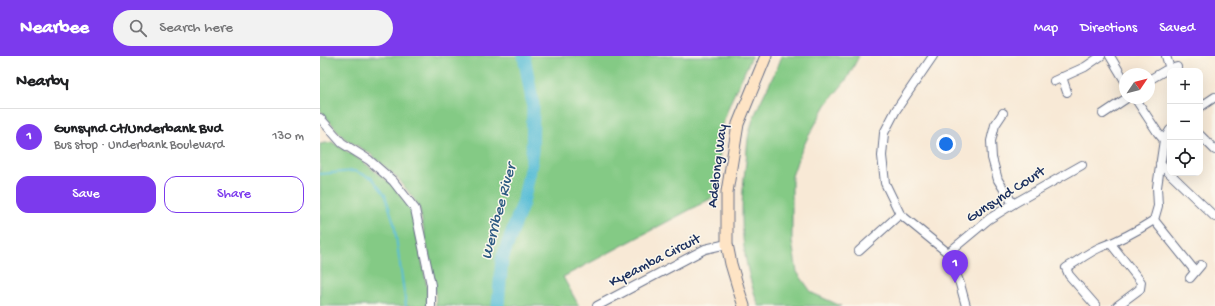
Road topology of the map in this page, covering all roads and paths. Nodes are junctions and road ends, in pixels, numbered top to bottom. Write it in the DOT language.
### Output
graph roads {
  1 [pos="766,56"];
  2 [pos="933,56"];
  3 [pos="1101,56"];
  4 [pos="1110,56"];
  5 [pos="1166,56"];
  6 [pos="1119,70"];
  7 [pos="1155,77"];
  8 [pos="1067,92"];
  9 [pos="1215,97"];
  10 [pos="1119,103"];
  11 [pos="1139,104"];
  12 [pos="1203,105"];
  13 [pos="1003,113"];
  14 [pos="1103,114"];
  15 [pos="320,118"];
  16 [pos="1167,135"];
  17 [pos="1203,138"];
  18 [pos="1164,140"];
  19 [pos="1215,150"];
  20 [pos="1160,164"];
  21 [pos="1082,165"];
  22 [pos="1013,204"];
  23 [pos="900,214"];
  24 [pos="1215,217"];
  25 [pos="1154,220"];
  26 [pos="727,244"];
  27 [pos="1110,244"];
  28 [pos="859,251"];
  29 [pos="948,253"];
  30 [pos="1201,265"];
  31 [pos="1123,305"];
  32 [pos="430,306"];
  33 [pos="597,306"];
  34 [pos="744,306"];
  35 [pos="966,306"];
  36 [pos="1096,306"];
  1 -- 26 [label="street, Adelong Way"];
  2 -- 23 [label="street"];
  3 -- 8 [label="street"];
  4 -- 6 [label="street"];
  5 -- 7 [label="street"];
  9 -- 12 [label="street"];
  10 -- 14 [label="street"];
  11 -- 18 [label="street"];
  13 -- 22 [label="street"];
  15 -- 32 [label="street"];
  16 -- 18 [label="street"];
  17 -- 19 [label="street"];
  18 -- 20 [label="street"];
  20 -- 24 [label="street"];
  20 -- 25 [label="street"];
  21 -- 22 [label="street, Gunsynd Court"];
  22 -- 29 [label="street, Gunsynd Court"];
  23 -- 28 [label="street"];
  23 -- 29 [label="street"];
  25 -- 27 [label="street"];
  25 -- 30 [label="street"];
  26 -- 33 [label="street, Kyeamba Circuit"];
  26 -- 34 [label="street, Adelong Way"];
  27 -- 31 [label="street"];
  27 -- 36 [label="street"];
  29 -- 35 [label="street"];
}
